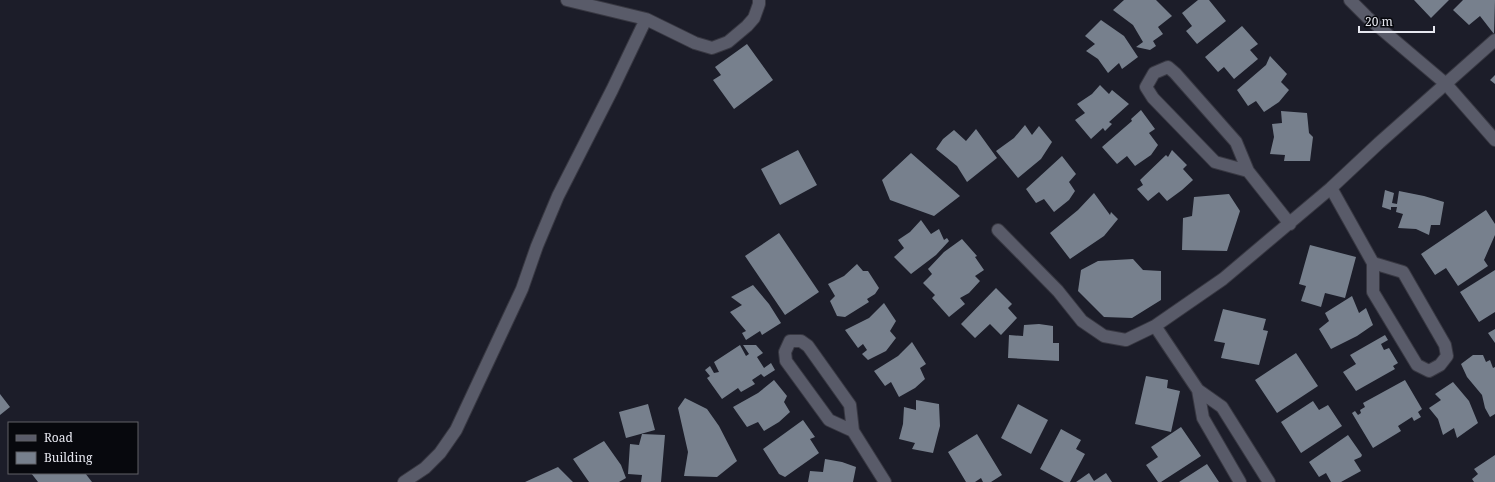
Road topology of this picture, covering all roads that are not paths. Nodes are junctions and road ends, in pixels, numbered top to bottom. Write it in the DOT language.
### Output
graph roads {
  1 [pos="567,0"];
  2 [pos="759,0"];
  3 [pos="1350,0"];
  4 [pos="646,19"];
  5 [pos="1495,40"];
  6 [pos="1446,84"];
  7 [pos="1495,140"];
  8 [pos="1248,171"];
  9 [pos="1331,188"];
  10 [pos="1290,224"];
  11 [pos="998,230"];
  12 [pos="1373,263"];
  13 [pos="1155,326"];
  14 [pos="1198,390"];
  15 [pos="853,431"];
  16 [pos="404,482"];
  17 [pos="885,482"];
  18 [pos="1240,482"];
  19 [pos="1269,482"];
  1 -- 4 [label="street"];
  2 -- 4 [label="street"];
  3 -- 6 [label="street"];
  4 -- 16 [label="street"];
  5 -- 6 [label="street"];
  6 -- 7 [label="street"];
  6 -- 9 [label="street"];
  8 -- 8 [label="street"];
  8 -- 10 [label="street"];
  9 -- 10 [label="street"];
  9 -- 12 [label="street"];
  10 -- 13 [label="street"];
  11 -- 13 [label="street"];
  12 -- 12 [label="street"];
  13 -- 14 [label="street"];
  14 -- 18 [label="street"];
  14 -- 19 [label="street"];
  15 -- 15 [label="street"];
  15 -- 17 [label="street"];
}
